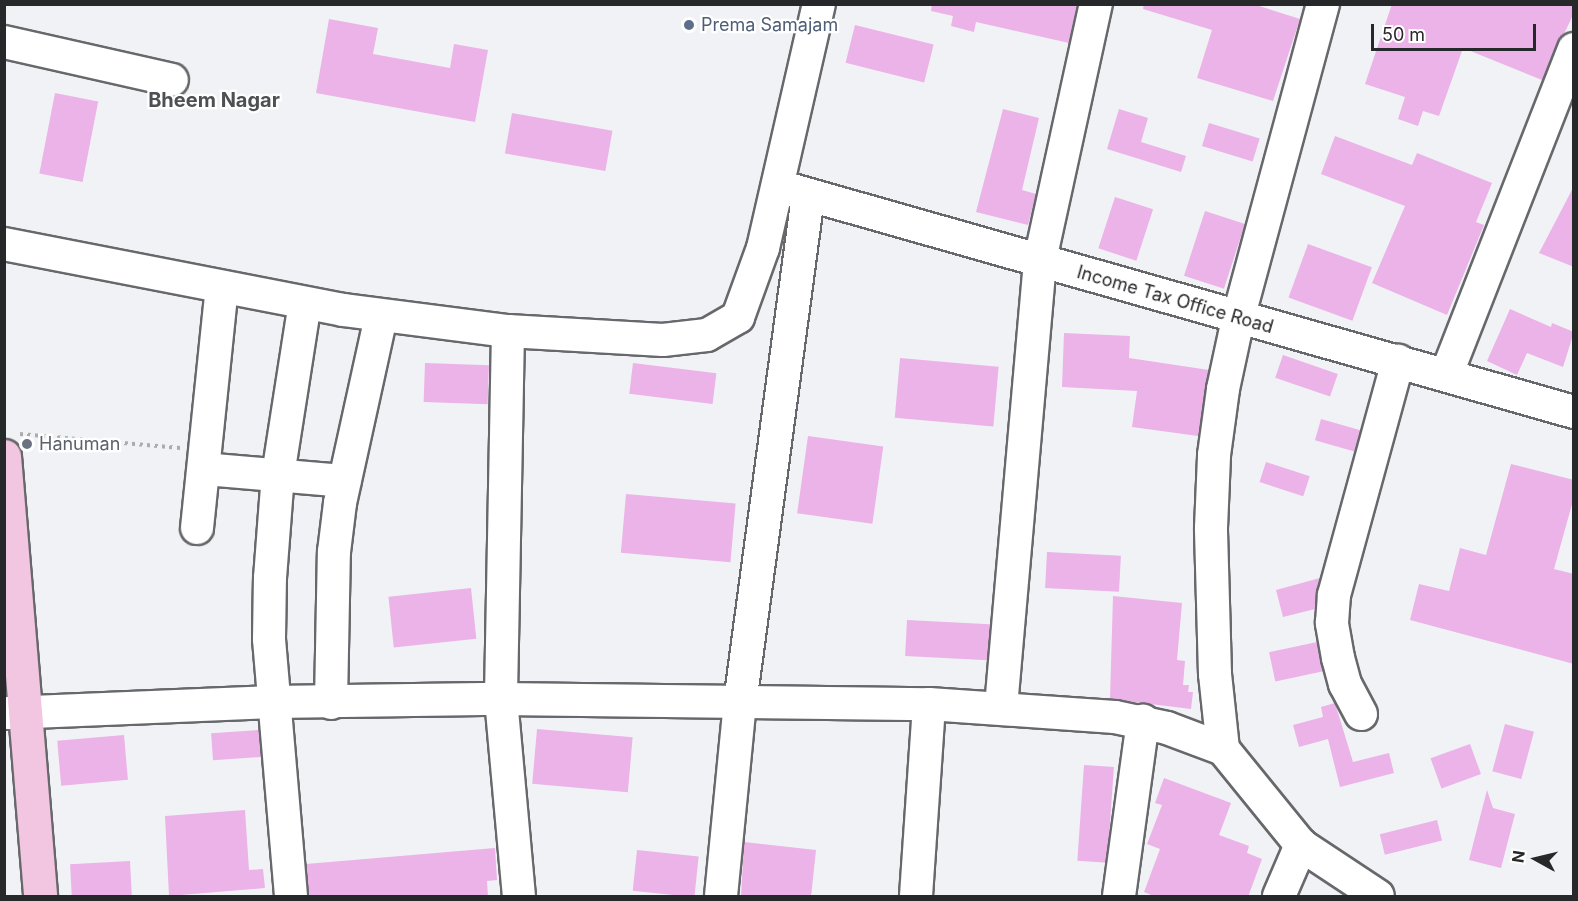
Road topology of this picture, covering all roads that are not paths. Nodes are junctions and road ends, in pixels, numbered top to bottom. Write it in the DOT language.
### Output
graph roads {
  1 [pos="819,4"];
  2 [pos="1096,4"];
  3 [pos="1323,4"];
  4 [pos="4,42"];
  5 [pos="1574,49"];
  6 [pos="172,80"];
  7 [pos="778,186"];
  8 [pos="808,196"];
  9 [pos="4,244"];
  10 [pos="1040,260"];
  11 [pos="222,287"];
  12 [pos="305,303"];
  13 [pos="381,317"];
  14 [pos="1238,319"];
  15 [pos="508,331"];
  16 [pos="1398,361"];
  17 [pos="1447,373"];
  18 [pos="1574,412"];
  19 [pos="8,445"];
  20 [pos="205,459"];
  21 [pos="278,475"];
  22 [pos="344,481"];
  23 [pos="197,528"];
  24 [pos="501,699"];
  25 [pos="13,702"];
  26 [pos="273,702"];
  27 [pos="331,703"];
  28 [pos="740,703"];
  29 [pos="929,704"];
  30 [pos="1001,706"];
  31 [pos="1361,714"];
  32 [pos="1143,722"];
  33 [pos="1223,749"];
  34 [pos="1301,845"];
  35 [pos="21,897"];
  36 [pos="40,897"];
  37 [pos="291,897"];
  38 [pos="519,897"];
  39 [pos="721,897"];
  40 [pos="916,897"];
  41 [pos="1119,897"];
  42 [pos="1279,897"];
  43 [pos="1378,897"];
  1 -- 7 [label="street"];
  2 -- 10 [label="street"];
  3 -- 14 [label="street"];
  4 -- 6 [label="street"];
  5 -- 17 [label="street"];
  7 -- 8 [label="street, Income Tax Office Road"];
  7 -- 15 [label="street"];
  8 -- 10 [label="street, Income Tax Office Road"];
  8 -- 28 [label="street"];
  9 -- 11 [label="street"];
  10 -- 14 [label="street, Income Tax Office Road"];
  10 -- 30 [label="street"];
  11 -- 12 [label="street"];
  11 -- 20 [label="street"];
  12 -- 13 [label="street"];
  12 -- 21 [label="street"];
  13 -- 15 [label="street"];
  13 -- 22 [label="street"];
  14 -- 16 [label="street, Income Tax Office Road"];
  14 -- 33 [label="street"];
  15 -- 24 [label="street"];
  16 -- 17 [label="street, Income Tax Office Road"];
  16 -- 31 [label="street"];
  17 -- 18 [label="street, Income Tax Office Road"];
  19 -- 25 [label="main road"];
  20 -- 21 [label="street"];
  20 -- 23 [label="street"];
  21 -- 22 [label="street"];
  21 -- 26 [label="street"];
  22 -- 27 [label="street"];
  24 -- 27 [label="street"];
  24 -- 28 [label="street"];
  24 -- 38 [label="street"];
  25 -- 26 [label="street"];
  25 -- 35 [label="main road"];
  25 -- 36 [label="main road"];
  26 -- 27 [label="street"];
  26 -- 37 [label="street"];
  28 -- 29 [label="street"];
  28 -- 39 [label="street"];
  29 -- 30 [label="street"];
  29 -- 40 [label="street"];
  30 -- 32 [label="street"];
  32 -- 33 [label="street"];
  32 -- 41 [label="street"];
  33 -- 34 [label="street"];
  34 -- 42 [label="street"];
  34 -- 43 [label="street"];
}
